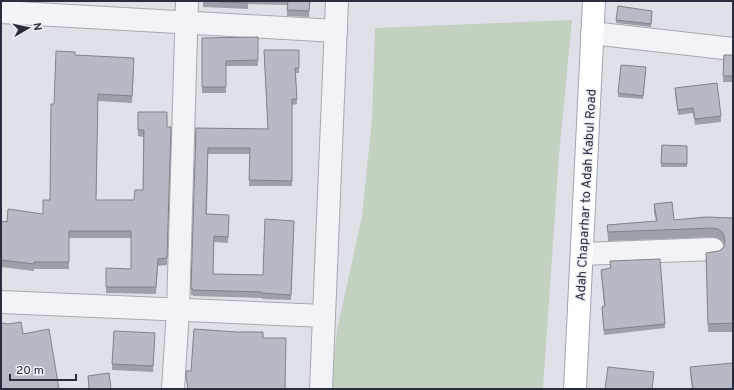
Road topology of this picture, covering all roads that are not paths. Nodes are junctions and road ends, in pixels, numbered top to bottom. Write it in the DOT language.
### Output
graph roads {
  1 [pos="187,1"];
  2 [pos="337,1"];
  3 [pos="594,1"];
  4 [pos="1,12"];
  5 [pos="186,22"];
  6 [pos="336,31"];
  7 [pos="592,33"];
  8 [pos="733,49"];
  9 [pos="712,249"];
  10 [pos="582,254"];
  11 [pos="1,302"];
  12 [pos="178,310"];
  13 [pos="324,316"];
  14 [pos="173,389"];
  15 [pos="322,389"];
  16 [pos="575,389"];
  1 -- 5 [label="street"];
  2 -- 6 [label="street"];
  3 -- 7 [label="main road, Adah Chaparhar to Adah Kabul Road"];
  4 -- 5 [label="street"];
  5 -- 6 [label="street"];
  5 -- 12 [label="street"];
  6 -- 13 [label="street"];
  7 -- 8 [label="street"];
  7 -- 10 [label="main road, Adah Chaparhar to Adah Kabul Road"];
  9 -- 10 [label="street"];
  10 -- 16 [label="main road, Adah Chaparhar to Adah Kabul Road"];
  11 -- 12 [label="street"];
  12 -- 13 [label="street"];
  12 -- 14 [label="street"];
  13 -- 15 [label="street"];
}
